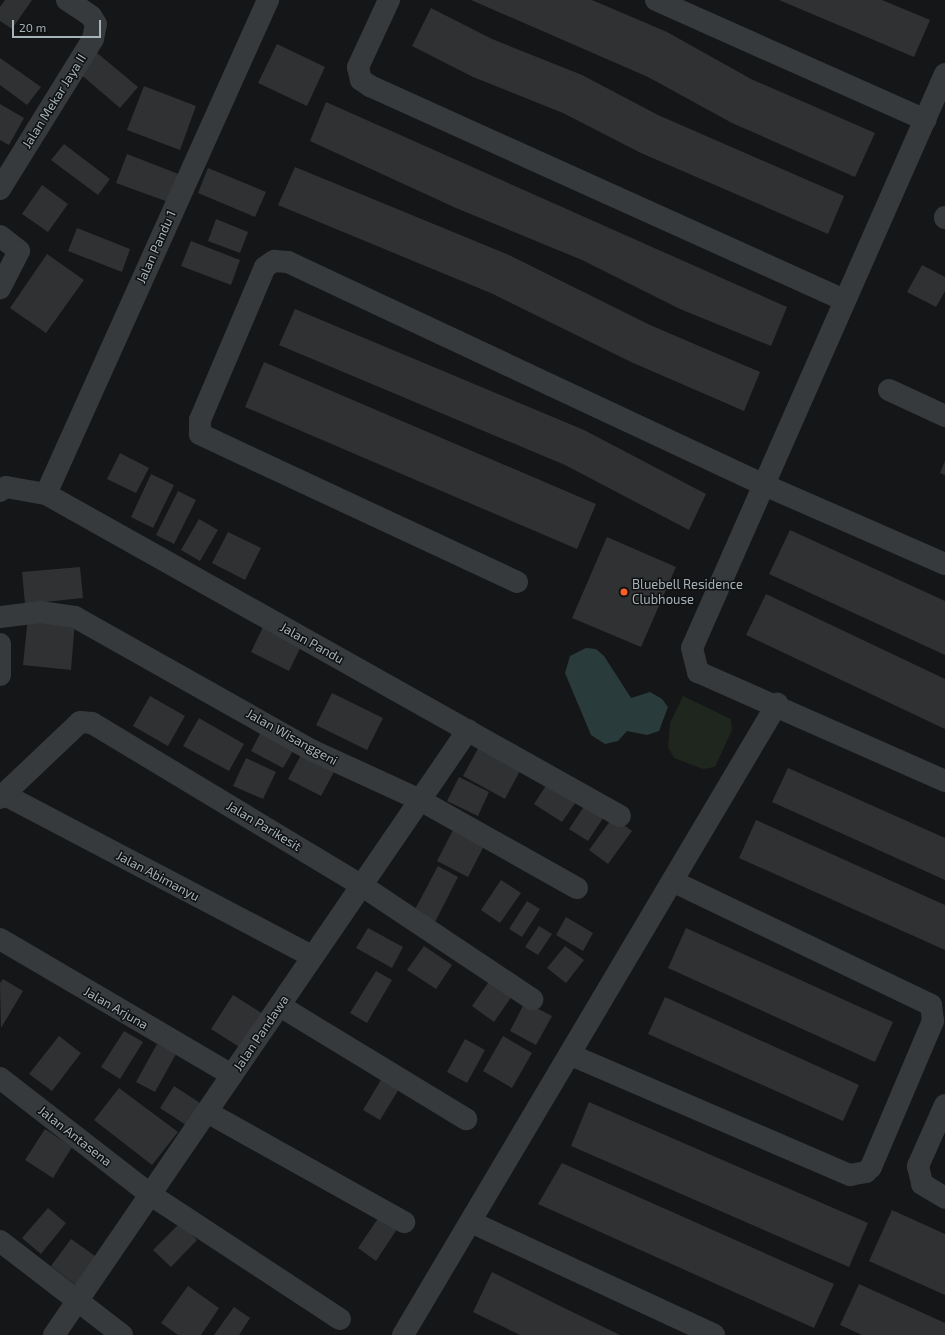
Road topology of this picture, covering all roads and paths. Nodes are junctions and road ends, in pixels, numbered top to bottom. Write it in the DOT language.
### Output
graph roads {
  1 [pos="67,0"];
  2 [pos="389,0"];
  3 [pos="656,0"];
  4 [pos="266,1"];
  5 [pos="945,74"];
  6 [pos="925,120"];
  7 [pos="0,189"];
  8 [pos="0,236"];
  9 [pos="0,288"];
  10 [pos="844,300"];
  11 [pos="889,390"];
  12 [pos="945,416"];
  13 [pos="762,484"];
  14 [pos="0,491"];
  15 [pos="46,494"];
  16 [pos="945,564"];
  17 [pos="517,582"];
  18 [pos="0,617"];
  19 [pos="0,644"];
  20 [pos="0,675"];
  21 [pos="777,704"];
  22 [pos="468,730"];
  23 [pos="945,781"];
  24 [pos="2,796"];
  25 [pos="420,800"];
  26 [pos="620,816"];
  27 [pos="674,882"];
  28 [pos="361,885"];
  29 [pos="578,888"];
  30 [pos="0,939"];
  31 [pos="313,957"];
  32 [pos="532,999"];
  33 [pos="280,1006"];
  34 [pos="571,1055"];
  35 [pos="232,1075"];
  36 [pos="0,1078"];
  37 [pos="945,1105"];
  38 [pos="207,1112"];
  39 [pos="466,1119"];
  40 [pos="151,1194"];
  41 [pos="945,1198"];
  42 [pos="404,1222"];
  43 [pos="471,1222"];
  44 [pos="0,1241"];
  45 [pos="78,1302"];
  46 [pos="340,1319"];
  47 [pos="54,1335"];
  48 [pos="122,1335"];
  49 [pos="403,1335"];
  50 [pos="714,1335"];
  1 -- 7 [label="street, Jalan Mekar Jaya II"];
  2 -- 10 [label="street"];
  3 -- 6 [label="street"];
  4 -- 15 [label="street, Jalan Pandu 1"];
  5 -- 6 [label="street"];
  6 -- 10 [label="street"];
  8 -- 9 [label="street"];
  10 -- 13 [label="street"];
  11 -- 12 [label="street"];
  13 -- 16 [label="street"];
  13 -- 17 [label="street"];
  13 -- 21 [label="street"];
  14 -- 15 [label="street, Jalan Pandu"];
  15 -- 22 [label="street, Jalan Pandu"];
  18 -- 25 [label="street, Jalan Wisanggeni"];
  19 -- 20 [label="street"];
  21 -- 23 [label="street"];
  21 -- 27 [label="street"];
  22 -- 25 [label="street, Jalan Pandawa"];
  22 -- 26 [label="street, Jalan Pandu"];
  24 -- 28 [label="street, Jalan Parikesit"];
  24 -- 31 [label="street, Jalan Abimanyu"];
  25 -- 28 [label="street, Jalan Pandawa"];
  25 -- 29 [label="street, Jalan Wisanggeni"];
  27 -- 34 [label="street"];
  27 -- 34 [label="street"];
  28 -- 31 [label="street, Jalan Pandawa"];
  28 -- 32 [label="street, Jalan Parikesit"];
  30 -- 35 [label="street, Jalan Arjuna"];
  31 -- 33 [label="street, Jalan Pandawa"];
  33 -- 35 [label="street, Jalan Pandawa"];
  33 -- 39 [label="street"];
  34 -- 43 [label="street"];
  35 -- 38 [label="street, Jalan Pandawa"];
  36 -- 40 [label="street, Jalan Antasena"];
  37 -- 41 [label="street"];
  38 -- 40 [label="street, Jalan Pandawa"];
  38 -- 42 [label="street"];
  40 -- 45 [label="street, Jalan Pandawa"];
  40 -- 46 [label="street, Jalan Antasena"];
  43 -- 49 [label="street"];
  43 -- 50 [label="street"];
  44 -- 45 [label="street"];
  45 -- 47 [label="street, Jalan Pandawa"];
  45 -- 48 [label="street"];
}
